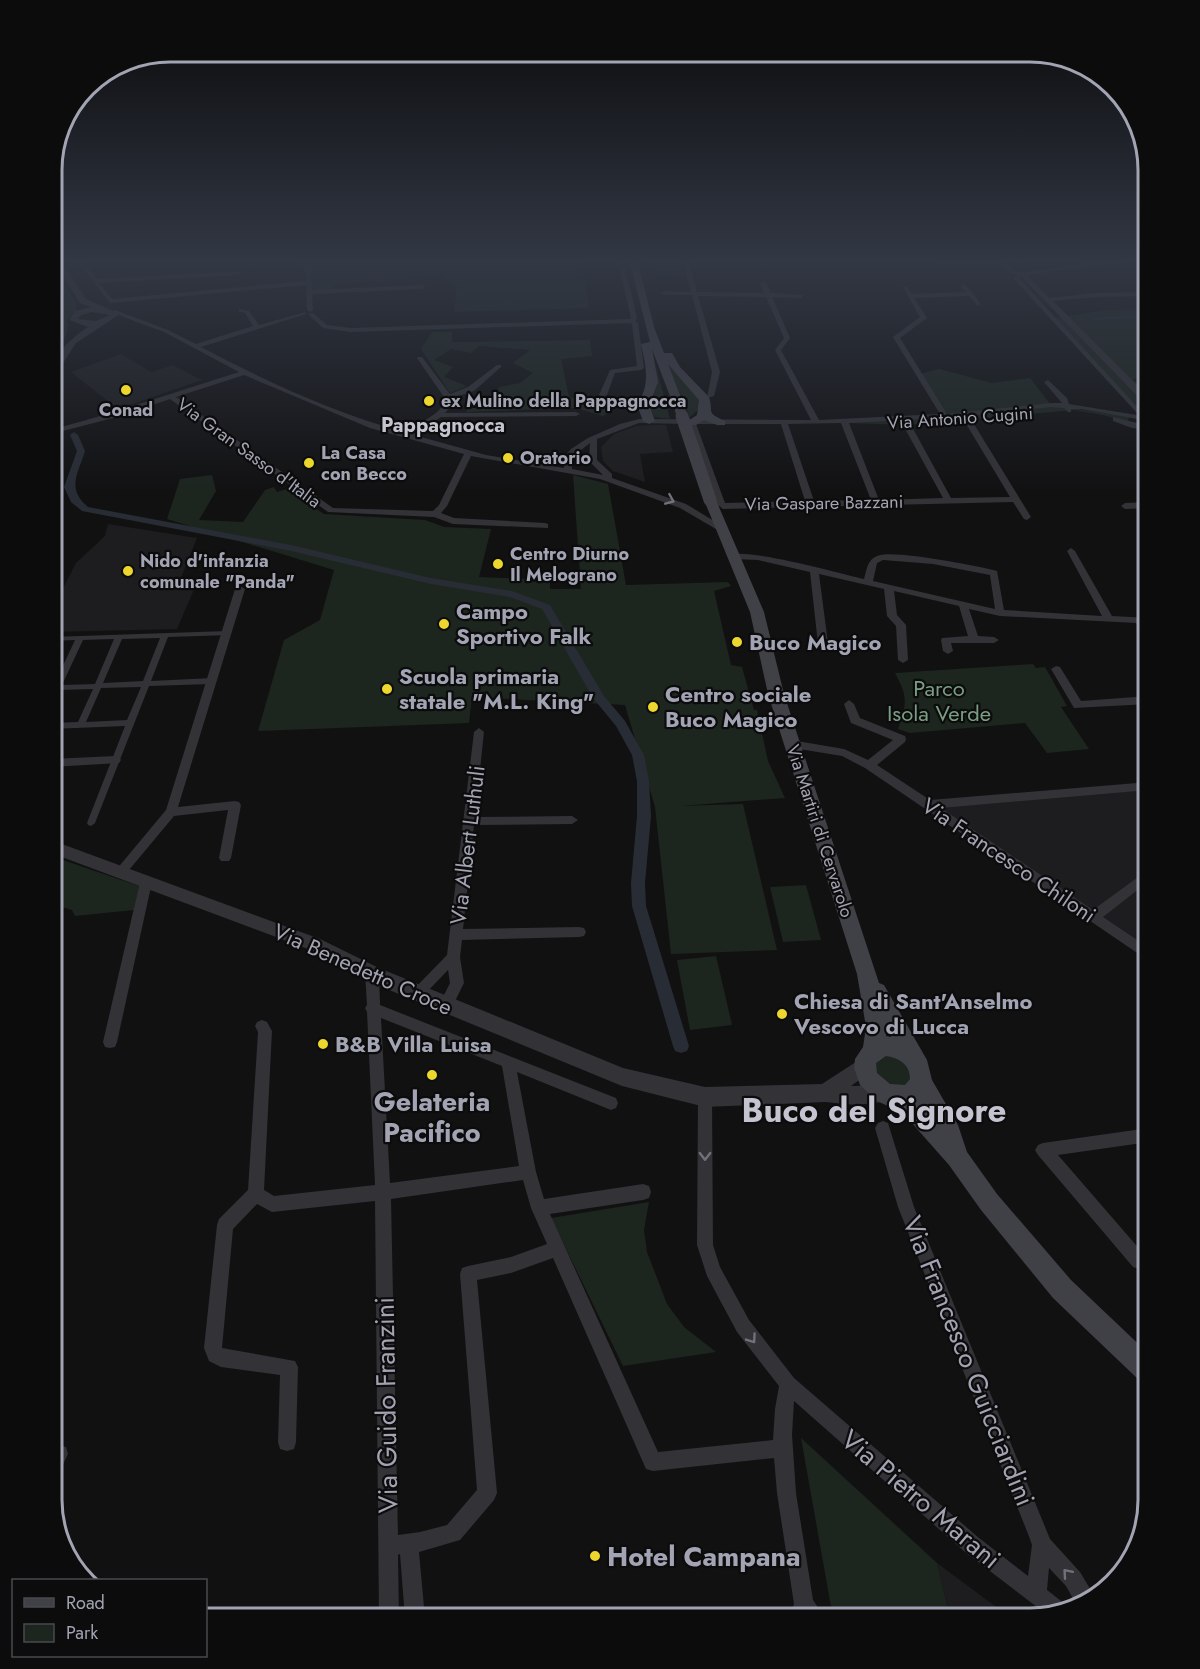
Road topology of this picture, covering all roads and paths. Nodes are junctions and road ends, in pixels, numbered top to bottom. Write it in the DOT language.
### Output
graph roads {
  1 [pos="74,337"];
  2 [pos="79,337"];
  3 [pos="175,337"];
  4 [pos="225,337"];
  5 [pos="637,337"];
  6 [pos="647,337"];
  7 [pos="652,337"];
  8 [pos="658,337"];
  9 [pos="706,337"];
  10 [pos="786,337"];
  11 [pos="897,337"];
  12 [pos="1065,337"];
  13 [pos="1082,337"];
  14 [pos="73,341"];
  15 [pos="196,346"];
  16 [pos="62,358"];
  17 [pos="420,358"];
  18 [pos="499,366"];
  19 [pos="244,373"];
  20 [pos="716,379"];
  21 [pos="707,380"];
  22 [pos="1048,382"];
  23 [pos="603,395"];
  24 [pos="710,396"];
  25 [pos="171,397"];
  26 [pos="448,397"];
  27 [pos="1138,399"];
  28 [pos="1067,408"];
  29 [pos="704,411"];
  30 [pos="576,414"];
  31 [pos="439,415"];
  32 [pos="945,416"];
  33 [pos="1138,416"];
  34 [pos="1138,416"];
  35 [pos="966,417"];
  36 [pos="1134,419"];
  37 [pos="649,421"];
  38 [pos="1138,421"];
  39 [pos="816,422"];
  40 [pos="692,423"];
  41 [pos="721,423"];
  42 [pos="784,423"];
  43 [pos="844,423"];
  44 [pos="1138,424"];
  45 [pos="907,425"];
  46 [pos="62,431"];
  47 [pos="408,436"];
  48 [pos="594,440"];
  49 [pos="468,453"];
  50 [pos="570,453"];
  51 [pos="591,455"];
  52 [pos="560,456"];
  53 [pos="550,459"];
  54 [pos="510,461"];
  55 [pos="525,463"];
  56 [pos="459,469"];
  57 [pos="568,469"];
  58 [pos="614,481"];
  59 [pos="1015,499"];
  60 [pos="948,500"];
  61 [pos="876,502"];
  62 [pos="810,503"];
  63 [pos="1138,505"];
  64 [pos="1125,506"];
  65 [pos="435,514"];
  66 [pos="1027,517"];
  67 [pos="545,526"];
  68 [pos="721,529"];
  69 [pos="1071,551"];
  70 [pos="733,556"];
  71 [pos="814,570"];
  72 [pos="868,583"];
  73 [pos="889,588"];
  74 [pos="240,589"];
  75 [pos="963,605"];
  76 [pos="1000,613"];
  77 [pos="1108,618"];
  78 [pos="1138,620"];
  79 [pos="227,633"];
  80 [pos="165,635"];
  81 [pos="119,637"];
  82 [pos="80,638"];
  83 [pos="62,639"];
  84 [pos="974,639"];
  85 [pos="994,640"];
  86 [pos="826,646"];
  87 [pos="948,651"];
  88 [pos="903,660"];
  89 [pos="1056,669"];
  90 [pos="62,673"];
  91 [pos="212,681"];
  92 [pos="145,684"];
  93 [pos="98,686"];
  94 [pos="62,688"];
  95 [pos="1138,701"];
  96 [pos="849,704"];
  97 [pos="130,723"];
  98 [pos="81,725"];
  99 [pos="62,726"];
  100 [pos="479,732"];
  101 [pos="791,744"];
  102 [pos="115,760"];
  103 [pos="62,762"];
  104 [pos="869,765"];
  105 [pos="1138,787"];
  106 [pos="927,805"];
  107 [pos="171,812"];
  108 [pos="572,820"];
  109 [pos="469,821"];
  110 [pos="91,823"];
  111 [pos="62,850"];
  112 [pos="225,858"];
  113 [pos="120,873"];
  114 [pos="146,882"];
  115 [pos="1138,883"];
  116 [pos="1094,917"];
  117 [pos="579,932"];
  118 [pos="456,935"];
  119 [pos="1138,947"];
  120 [pos="453,957"];
  121 [pos="372,974"];
  122 [pos="867,974"];
  123 [pos="418,992"];
  124 [pos="446,1005"];
  125 [pos="372,1008"];
  126 [pos="262,1026"];
  127 [pos="110,1042"];
  128 [pos="869,1058"];
  129 [pos="914,1058"];
  130 [pos="508,1062"];
  131 [pos="921,1082"];
  132 [pos="825,1093"];
  133 [pos="889,1096"];
  134 [pos="705,1097"];
  135 [pos="610,1103"];
  136 [pos="883,1128"];
  137 [pos="1138,1137"];
  138 [pos="957,1157"];
  139 [pos="528,1172"];
  140 [pos="383,1192"];
  141 [pos="642,1192"];
  142 [pos="256,1194"];
  143 [pos="539,1208"];
  144 [pos="557,1248"];
  145 [pos="1138,1260"];
  146 [pos="1138,1362"];
  147 [pos="788,1384"];
  148 [pos="287,1442"];
  149 [pos="782,1448"];
  150 [pos="409,1544"];
  151 [pos="1042,1545"];
  152 [pos="388,1546"];
  153 [pos="1082,1594"];
  154 [pos="1036,1595"];
  155 [pos="1051,1606"];
  156 [pos="389,1607"];
  157 [pos="414,1607"];
  158 [pos="805,1608"];
  1 -- 14 [label="street"];
  2 -- 14 [label="street"];
  3 -- 15 [label="street"];
  4 -- 15 [label="street"];
  5 -- 23 [label="street"];
  6 -- 37 [label="main road"];
  7 -- 68 [label="main road, Via Martiri di Cervarolo, bridge"];
  8 -- 29 [label="main road"];
  9 -- 20 [label="street"];
  10 -- 39 [label="street"];
  11 -- 32 [label="street"];
  12 -- 36 [label="street"];
  13 -- 27 [label="street"];
  14 -- 16 [label="street"];
  15 -- 19 [label="street"];
  17 -- 26 [label="street"];
  18 -- 26 [label="street"];
  19 -- 25 [label="street"];
  19 -- 47 [label="street"];
  20 -- 21 [label="street"];
  20 -- 24 [label="street"];
  22 -- 28 [label="street, Via Antonio Cugini"];
  25 -- 46 [label="street"];
  25 -- 65 [label="street, Via Gran Sasso d'Italia"];
  26 -- 31 [label="street"];
  28 -- 35 [label="street, Via Antonio Cugini"];
  28 -- 36 [label="street, Via Antonio Cugini"];
  29 -- 40 [label="main road"];
  29 -- 41 [label="main road"];
  30 -- 31 [label="street"];
  31 -- 47 [label="street"];
  32 -- 35 [label="street, Via Antonio Cugini"];
  32 -- 39 [label="street, Via Antonio Cugini"];
  33 -- 36 [label="street, Via Antonio Cugini"];
  34 -- 36 [label="street"];
  35 -- 45 [label="street, Via Antonio Cugini"];
  35 -- 59 [label="street"];
  36 -- 38 [label="street, Via Antonio Cugini"];
  36 -- 44 [label="street"];
  37 -- 40 [label="street, Via Antonio Cugini"];
  37 -- 48 [label="street, Via Antonio Cugini"];
  39 -- 42 [label="street, Via Antonio Cugini"];
  39 -- 43 [label="street, Via Antonio Cugini"];
  40 -- 41 [label="street, Via Antonio Cugini"];
  40 -- 62 [label="street, Via Gaspare Bazzani"];
  41 -- 42 [label="street, Via Antonio Cugini"];
  42 -- 62 [label="street"];
  43 -- 45 [label="street, Via Antonio Cugini"];
  43 -- 61 [label="street"];
  45 -- 60 [label="street"];
  47 -- 49 [label="street"];
  48 -- 50 [label="street, Via Antonio Cugini"];
  48 -- 51 [label="street"];
  49 -- 54 [label="street"];
  49 -- 56 [label="street"];
  50 -- 52 [label="street, Via Antonio Cugini"];
  50 -- 57 [label="street"];
  51 -- 57 [label="street"];
  51 -- 58 [label="street"];
  53 -- 55 [label="street"];
  54 -- 55 [label="street"];
  54 -- 56 [label="street"];
  55 -- 57 [label="street"];
  56 -- 65 [label="street"];
  57 -- 58 [label="street"];
  58 -- 68 [label="street, one-way"];
  59 -- 60 [label="street, Via Gaspare Bazzani"];
  59 -- 66 [label="street"];
  60 -- 61 [label="street, Via Gaspare Bazzani"];
  61 -- 62 [label="street, Via Gaspare Bazzani"];
  63 -- 64 [label="street"];
  65 -- 67 [label="street, Via Gran Sasso d'Italia"];
  68 -- 70 [label="main road, Via Martiri di Cervarolo"];
  69 -- 77 [label="street"];
  70 -- 71 [label="street"];
  70 -- 101 [label="main road, Via Martiri di Cervarolo"];
  71 -- 72 [label="street"];
  71 -- 86 [label="street"];
  72 -- 73 [label="street"];
  72 -- 76 [label="street"];
  73 -- 75 [label="street"];
  73 -- 88 [label="street"];
  74 -- 79 [label="street"];
  75 -- 76 [label="street"];
  75 -- 84 [label="street"];
  76 -- 77 [label="street"];
  77 -- 78 [label="street"];
  79 -- 80 [label="street"];
  79 -- 91 [label="street"];
  80 -- 81 [label="street"];
  80 -- 92 [label="street"];
  81 -- 82 [label="street"];
  81 -- 93 [label="street"];
  82 -- 83 [label="street"];
  82 -- 90 [label="street"];
  84 -- 85 [label="street"];
  84 -- 87 [label="street"];
  89 -- 95 [label="street"];
  91 -- 92 [label="street"];
  91 -- 107 [label="street"];
  92 -- 93 [label="street"];
  92 -- 97 [label="street"];
  93 -- 94 [label="street"];
  93 -- 98 [label="street"];
  96 -- 104 [label="street"];
  97 -- 98 [label="street"];
  97 -- 102 [label="street"];
  98 -- 99 [label="street"];
  100 -- 109 [label="street, Via Albert Luthuli"];
  101 -- 104 [label="street, Via Francesco Chiloni"];
  101 -- 122 [label="main road, Via Martiri di Cervarolo"];
  102 -- 103 [label="street"];
  102 -- 110 [label="street"];
  104 -- 106 [label="street, Via Francesco Chiloni"];
  105 -- 106 [label="street"];
  106 -- 116 [label="street, Via Francesco Chiloni"];
  107 -- 112 [label="street"];
  107 -- 113 [label="street"];
  108 -- 109 [label="street"];
  109 -- 118 [label="street, Via Albert Luthuli"];
  111 -- 113 [label="street, Via Benedetto Croce"];
  113 -- 114 [label="street, Via Benedetto Croce"];
  114 -- 121 [label="street, Via Benedetto Croce"];
  114 -- 127 [label="street"];
  115 -- 116 [label="street"];
  116 -- 119 [label="street, Via Francesco Chiloni"];
  117 -- 118 [label="street"];
  118 -- 120 [label="street, Via Albert Luthuli"];
  120 -- 123 [label="street, Via Albert Luthuli"];
  120 -- 124 [label="street, Via Albert Luthuli"];
  121 -- 123 [label="street, Via Benedetto Croce"];
  121 -- 125 [label="street, Via Guido Franzini"];
  122 -- 128 [label="main road, Via Martiri di Cervarolo"];
  122 -- 129 [label="main road, Via Martiri di Cervarolo"];
  123 -- 124 [label="street, Via Benedetto Croce"];
  124 -- 134 [label="street, Via Benedetto Croce"];
  125 -- 130 [label="street"];
  125 -- 140 [label="street, Via Guido Franzini"];
  126 -- 142 [label="street"];
  128 -- 129 [label="main road"];
  128 -- 132 [label="street"];
  128 -- 133 [label="main road, Via Martiri di Cervarolo"];
  129 -- 131 [label="main road, Via Martiri di Cervarolo"];
  130 -- 135 [label="street"];
  130 -- 139 [label="street"];
  131 -- 133 [label="main road"];
  131 -- 138 [label="main road, Via Martiri di Cervarolo"];
  132 -- 133 [label="street, Via Benedetto Croce"];
  132 -- 134 [label="street, Via Benedetto Croce"];
  133 -- 138 [label="main road, Via Martiri di Cervarolo"];
  134 -- 147 [label="street, Via Pietro Marani, one-way"];
  136 -- 151 [label="street, Via Francesco Guicciardini"];
  137 -- 145 [label="street"];
  138 -- 146 [label="main road, Via Martiri di Cervarolo"];
  139 -- 140 [label="street"];
  139 -- 143 [label="street"];
  140 -- 142 [label="street"];
  140 -- 152 [label="street, Via Guido Franzini"];
  141 -- 143 [label="street"];
  142 -- 148 [label="street"];
  143 -- 144 [label="street"];
  144 -- 149 [label="street"];
  144 -- 150 [label="street"];
  147 -- 149 [label="street"];
  147 -- 154 [label="street, Via Pietro Marani"];
  149 -- 158 [label="street"];
  150 -- 152 [label="street"];
  150 -- 157 [label="street"];
  153 -- 151 [label="street, one-way"];
  151 -- 154 [label="street, Via Francesco Guicciardini"];
  152 -- 156 [label="street, Via Guido Franzini"];
  154 -- 155 [label="street, Via Pietro Marani"];
}
